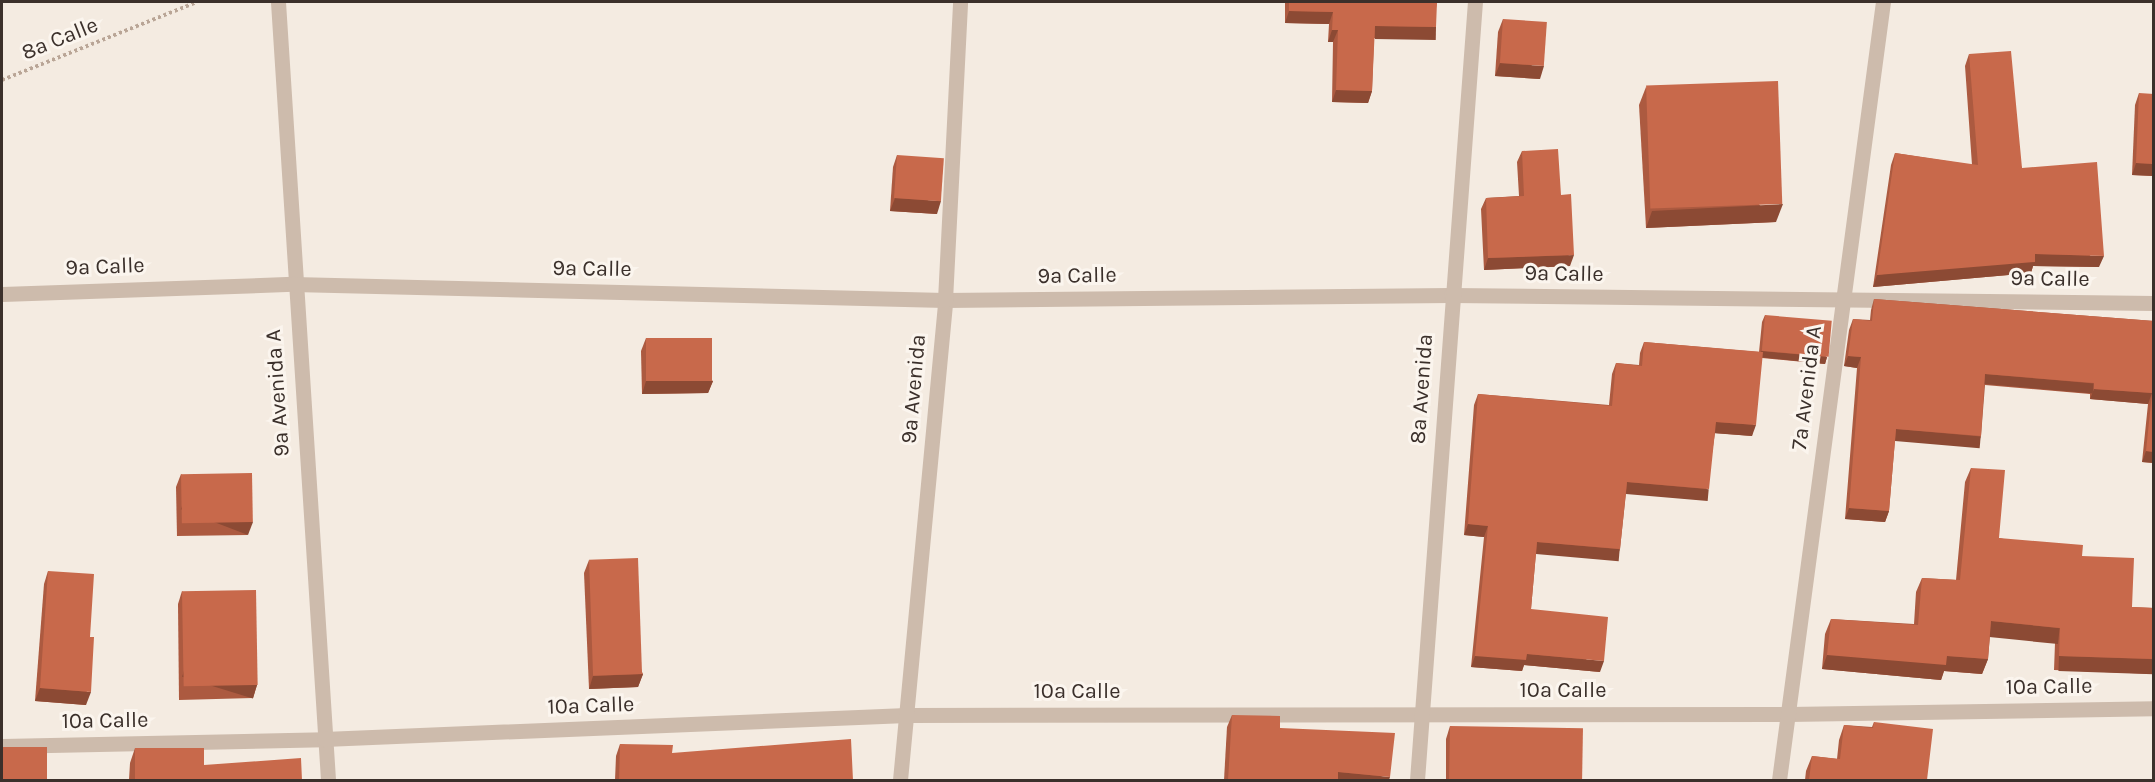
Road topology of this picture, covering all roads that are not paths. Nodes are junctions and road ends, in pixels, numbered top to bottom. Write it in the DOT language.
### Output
graph roads {
  1 [pos="278,2"];
  2 [pos="960,2"];
  3 [pos="1475,2"];
  4 [pos="1883,2"];
  5 [pos="293,284"];
  6 [pos="2,294"];
  7 [pos="1451,295"];
  8 [pos="1841,299"];
  9 [pos="945,300"];
  10 [pos="2154,303"];
  11 [pos="2154,708"];
  12 [pos="1422,714"];
  13 [pos="1788,714"];
  14 [pos="907,716"];
  15 [pos="324,739"];
  16 [pos="2,746"];
  17 [pos="328,780"];
  18 [pos="900,780"];
  19 [pos="1417,780"];
  20 [pos="1779,780"];
  1 -- 5 [label="street, 9a Avenida A"];
  2 -- 9 [label="street, 9a Avenida"];
  3 -- 7 [label="street, 8a Avenida"];
  4 -- 8 [label="street, 7a Avenida A"];
  5 -- 6 [label="street, 9a Calle"];
  5 -- 9 [label="street, 9a Calle"];
  5 -- 15 [label="street, 9a Avenida A"];
  7 -- 8 [label="street, 9a Calle"];
  7 -- 9 [label="street, 9a Calle"];
  7 -- 12 [label="street, 8a Avenida"];
  8 -- 10 [label="street, 9a Calle"];
  8 -- 13 [label="street, 7a Avenida A"];
  9 -- 14 [label="street, 9a Avenida"];
  11 -- 13 [label="street, 10a Calle"];
  12 -- 13 [label="street, 10a Calle"];
  12 -- 14 [label="street, 10a Calle"];
  12 -- 19 [label="street, 8a Avenida"];
  13 -- 20 [label="street, 7a Avenida A"];
  14 -- 15 [label="street, 10a Calle"];
  14 -- 18 [label="street, 9a Avenida"];
  15 -- 16 [label="street, 10a Calle"];
  15 -- 17 [label="street, 9a Avenida A"];
}
